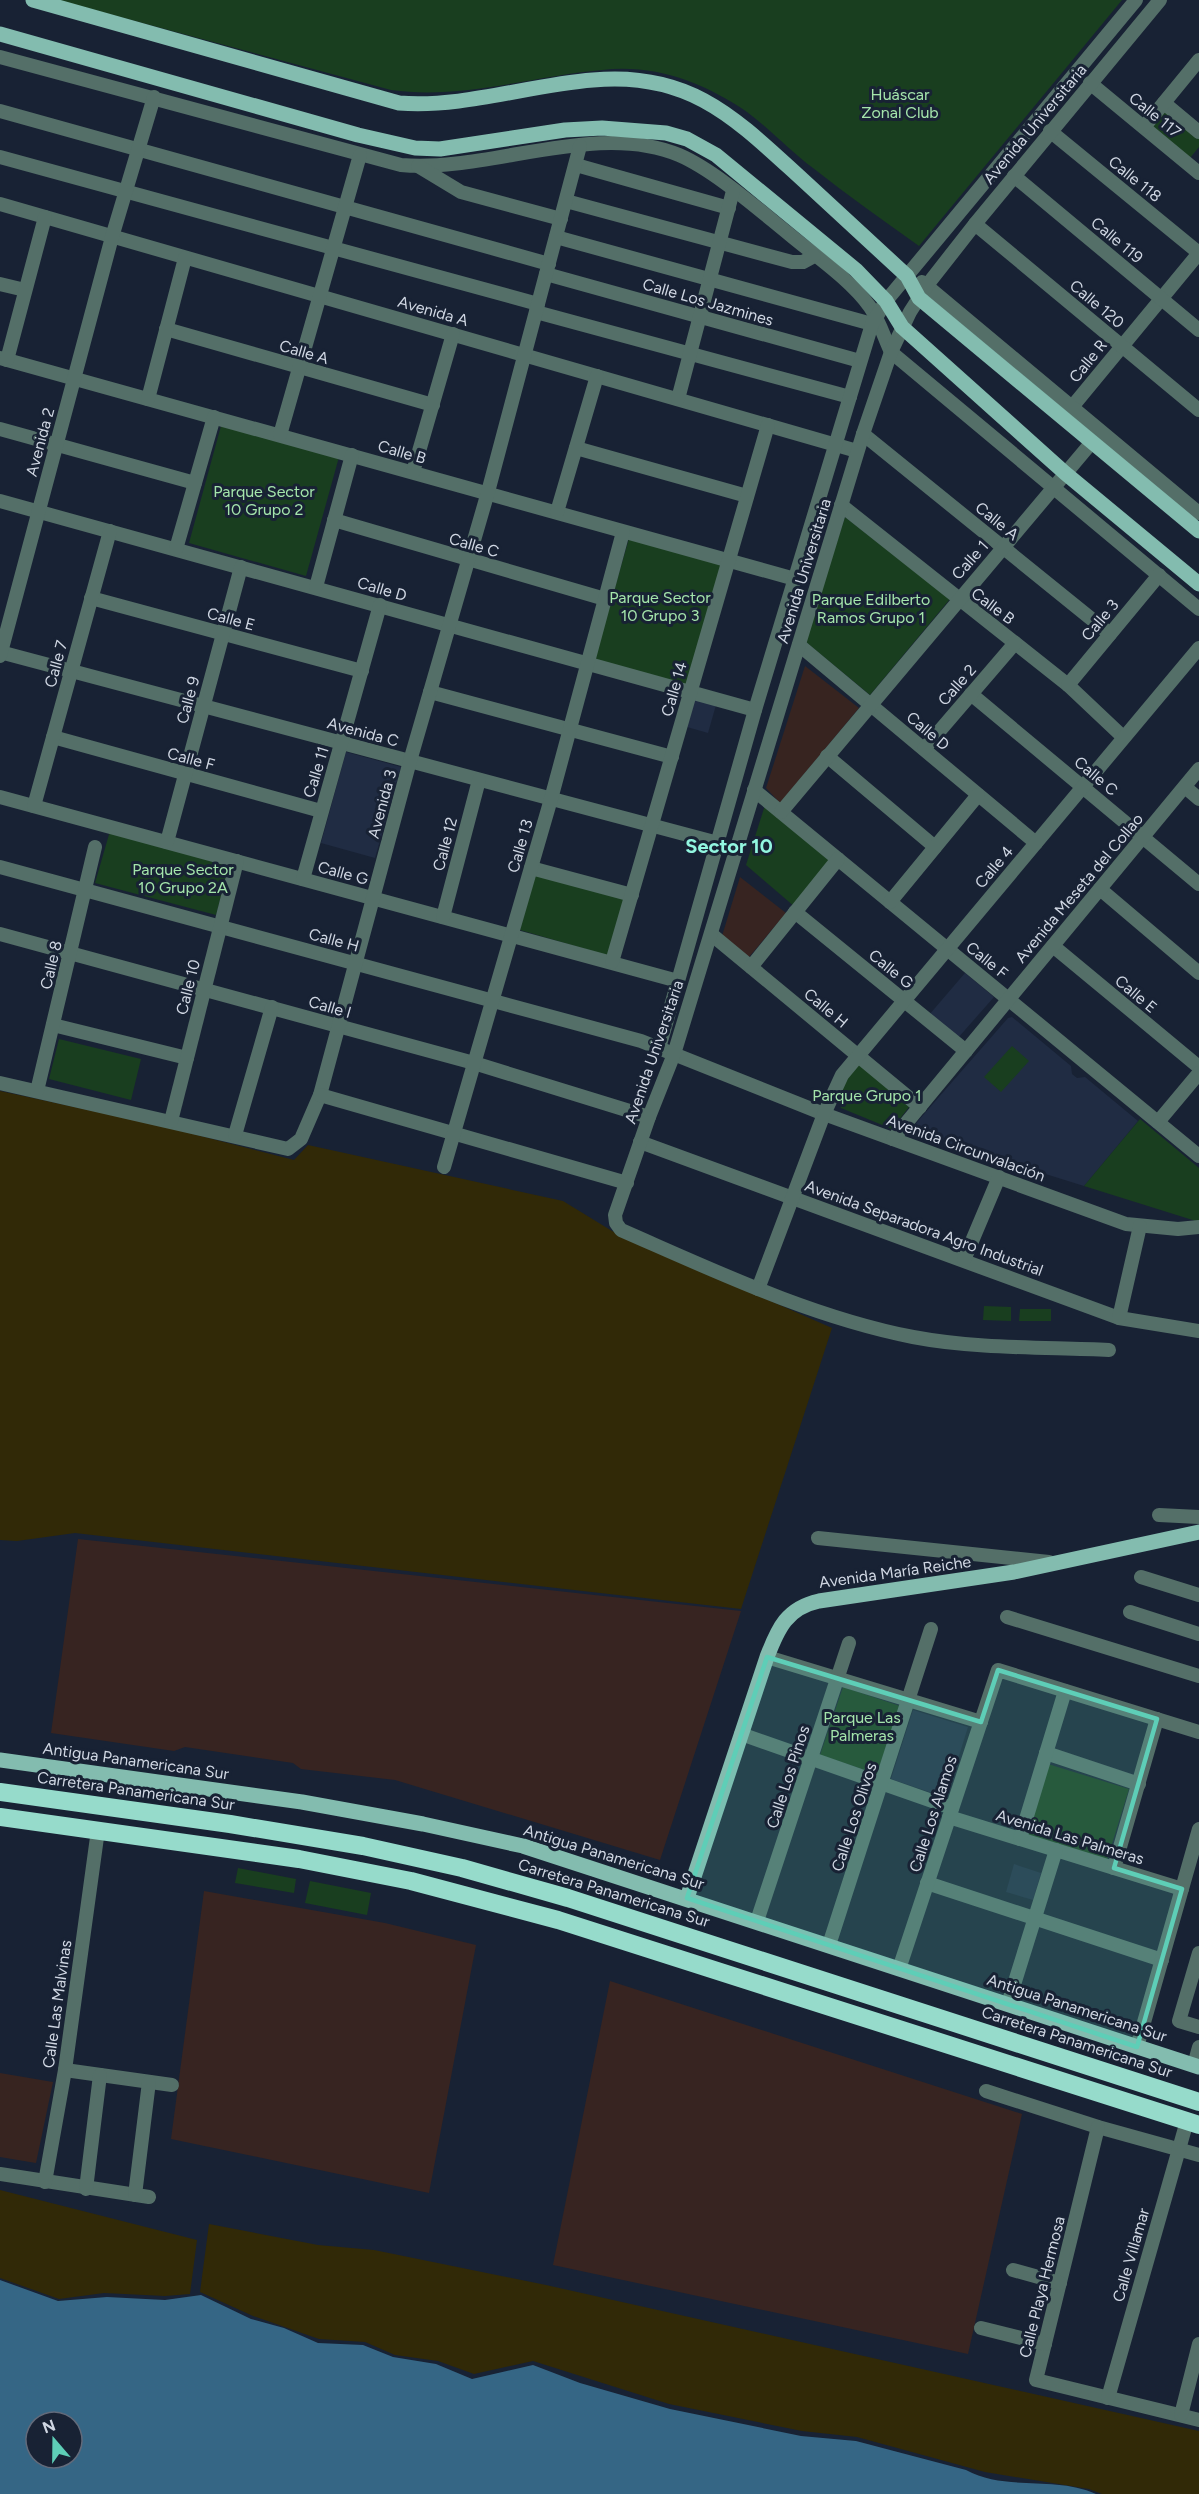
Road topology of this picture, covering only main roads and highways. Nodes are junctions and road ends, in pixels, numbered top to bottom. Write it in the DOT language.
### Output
graph roads {
  1 [pos="33,0"];
  2 [pos="0,34"];
  3 [pos="1199,531"];
  4 [pos="1199,585"];
  5 [pos="1199,1532"];
  6 [pos="0,1760"];
  7 [pos="0,1792"];
  8 [pos="0,1817"];
  9 [pos="687,1898"];
  10 [pos="1196,2066"];
  11 [pos="1199,2102"];
  12 [pos="1193,2123"];
  1 -- 3 [label="main road"];
  2 -- 4 [label="main road"];
  5 -- 9 [label="main road, Avenida María Reiche"];
  6 -- 9 [label="main road, Antigua Panamericana Sur"];
  7 -- 11 [label="highway, Carretera Panamericana Sur"];
  8 -- 12 [label="highway"];
  9 -- 10 [label="main road, Antigua Panamericana Sur"];
}
